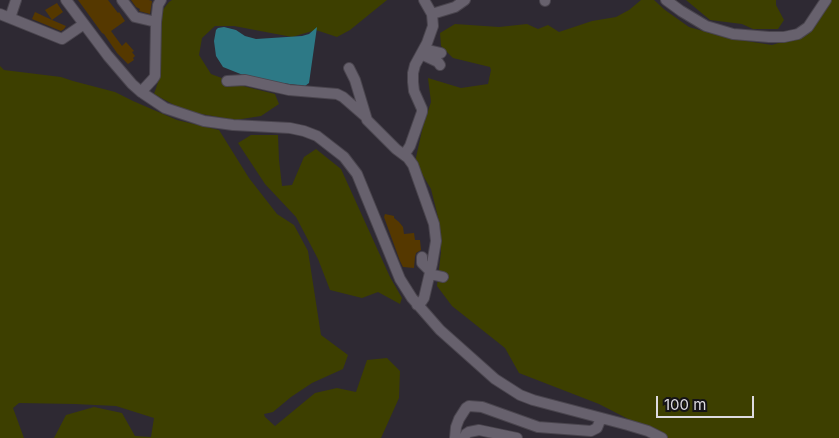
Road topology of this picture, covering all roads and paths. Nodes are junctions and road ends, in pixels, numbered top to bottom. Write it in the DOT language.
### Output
graph roads {
  1 [pos="16,0"];
  2 [pos="66,0"];
  3 [pos="122,0"];
  4 [pos="161,0"];
  5 [pos="424,0"];
  6 [pos="465,0"];
  7 [pos="666,0"];
  8 [pos="826,0"];
  9 [pos="432,14"];
  10 [pos="5,16"];
  11 [pos="156,22"];
  12 [pos="84,24"];
  13 [pos="423,51"];
  14 [pos="441,53"];
  15 [pos="440,65"];
  16 [pos="349,68"];
  17 [pos="227,81"];
  18 [pos="140,92"];
  19 [pos="366,118"];
  20 [pos="404,155"];
  21 [pos="422,257"];
  22 [pos="430,272"];
  23 [pos="443,277"];
  24 [pos="420,303"];
  25 [pos="479,357"];
  26 [pos="601,418"];
  27 [pos="455,438"];
  28 [pos="464,438"];
  29 [pos="517,438"];
  30 [pos="662,438"];
  1 -- 10 [label="street"];
  2 -- 12 [label="street"];
  3 -- 11 [label="street"];
  4 -- 11 [label="street"];
  5 -- 9 [label="street"];
  6 -- 9 [label="street"];
  7 -- 8 [label="street"];
  9 -- 13 [label="street"];
  10 -- 12 [label="street"];
  11 -- 18 [label="street"];
  12 -- 18 [label="street"];
  13 -- 14 [label="street"];
  13 -- 15 [label="street"];
  13 -- 20 [label="street"];
  16 -- 19 [label="street"];
  17 -- 19 [label="street"];
  18 -- 24 [label="street"];
  19 -- 20 [label="street"];
  20 -- 22 [label="street"];
  21 -- 22 [label="street"];
  22 -- 23 [label="street"];
  22 -- 24 [label="street"];
  24 -- 25 [label="street"];
  24 -- 26 [label="street"];
  26 -- 27 [label="street"];
  26 -- 30 [label="street"];
  28 -- 29 [label="street"];
}
